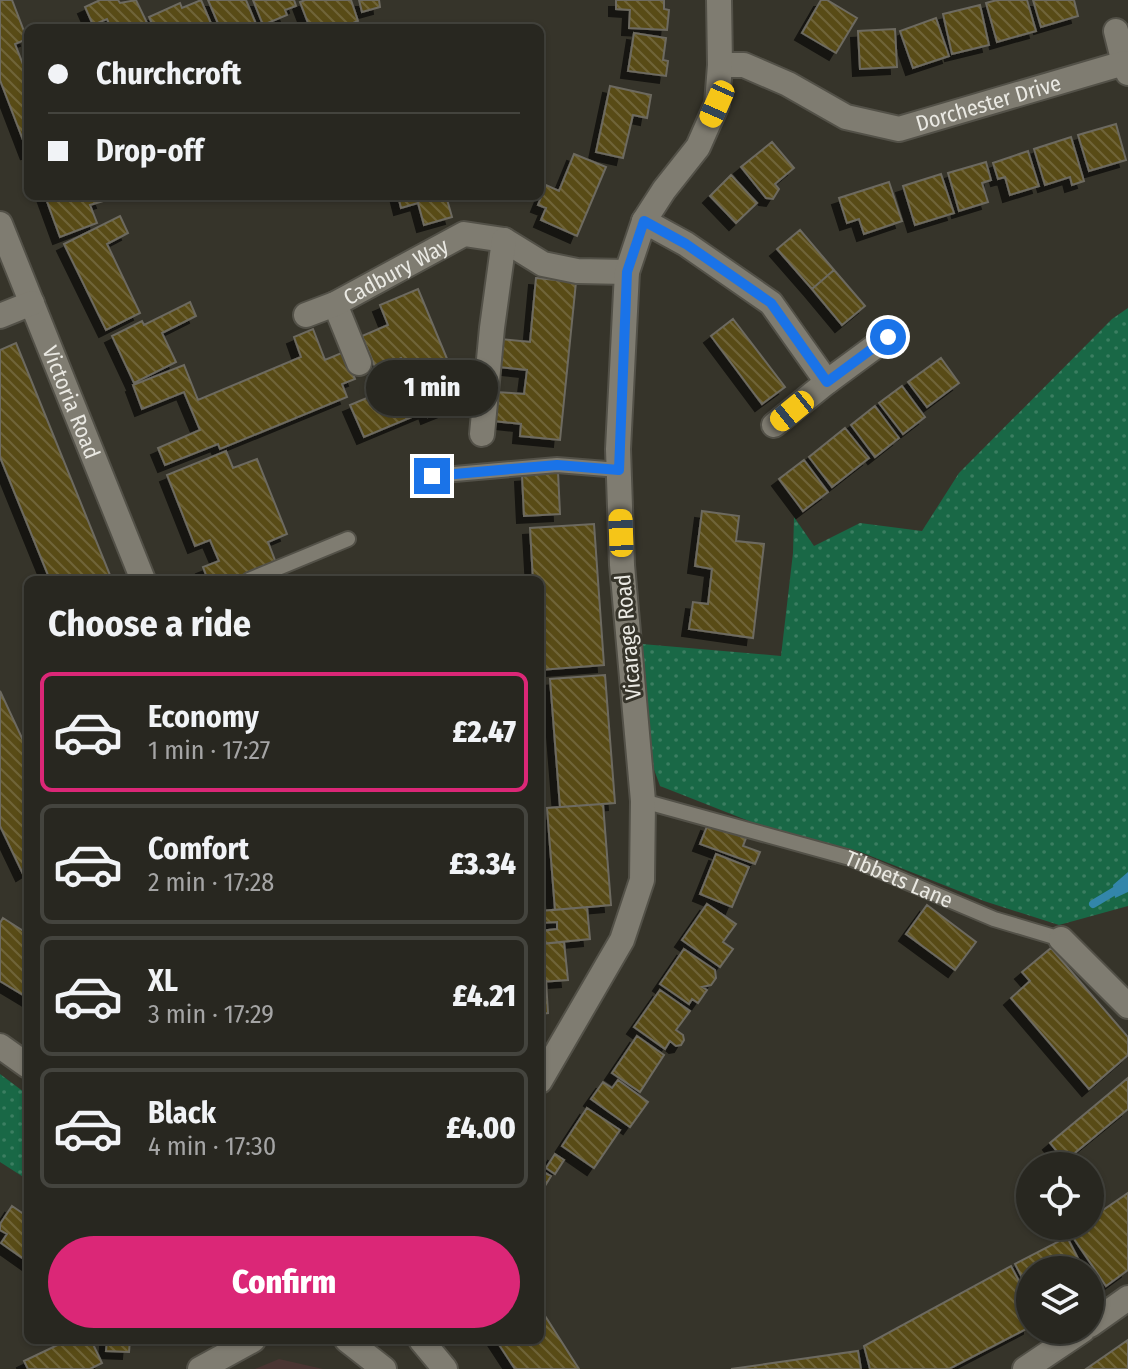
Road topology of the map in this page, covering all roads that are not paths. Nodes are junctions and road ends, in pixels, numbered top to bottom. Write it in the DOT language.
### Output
graph roads {
  1 [pos="719,0"];
  2 [pos="1116,31"];
  3 [pos="720,65"];
  4 [pos="1126,68"];
  5 [pos="644,221"];
  6 [pos="0,224"];
  7 [pos="504,240"];
  8 [pos="627,272"];
  9 [pos="32,303"];
  10 [pos="335,304"];
  11 [pos="306,315"];
  12 [pos="0,316"];
  13 [pos="888,337"];
  14 [pos="359,363"];
  15 [pos="827,382"];
  16 [pos="774,425"];
  17 [pos="482,434"];
  18 [pos="619,470"];
  19 [pos="432,476"];
  20 [pos="348,539"];
  21 [pos="141,576"];
  22 [pos="259,576"];
  23 [pos="643,801"];
  24 [pos="1061,939"];
  25 [pos="1128,1006"];
  26 [pos="2,1051"];
  27 [pos="24,1064"];
  28 [pos="544,1074"];
  29 [pos="1128,1298"];
  30 [pos="1104,1315"];
  31 [pos="246,1344"];
  32 [pos="352,1344"];
  33 [pos="424,1344"];
  34 [pos="1062,1344"];
  35 [pos="200,1369"];
  36 [pos="384,1369"];
  37 [pos="445,1369"];
  38 [pos="1025,1369"];
  1 -- 3 [label="street, Vicarage Road"];
  2 -- 4 [label="street, Dorchester Drive"];
  3 -- 4 [label="street, Dorchester Drive"];
  3 -- 5 [label="street, Vicarage Road"];
  5 -- 8 [label="street, Vicarage Road"];
  5 -- 15 [label="street"];
  6 -- 9 [label="street, Victoria Road"];
  7 -- 8 [label="street, Cadbury Way"];
  7 -- 10 [label="street, Cadbury Way"];
  7 -- 17 [label="street"];
  8 -- 18 [label="street, Vicarage Road"];
  9 -- 12 [label="street"];
  9 -- 21 [label="street, Victoria Road"];
  10 -- 11 [label="street, Cadbury Way"];
  10 -- 14 [label="street, Cadbury Way"];
  13 -- 15 [label="street"];
  15 -- 16 [label="street"];
  18 -- 19 [label="lane"];
  18 -- 23 [label="street, Vicarage Road"];
  20 -- 22 [label="lane"];
  23 -- 24 [label="lane, Tibbets Lane"];
  23 -- 28 [label="street, Vicarage Road"];
  24 -- 25 [label="street, Tibbets Lane"];
  26 -- 27 [label="street"];
  29 -- 30 [label="street"];
  31 -- 35 [label="street"];
  32 -- 36 [label="street"];
  33 -- 37 [label="street"];
  34 -- 38 [label="street"];
}
